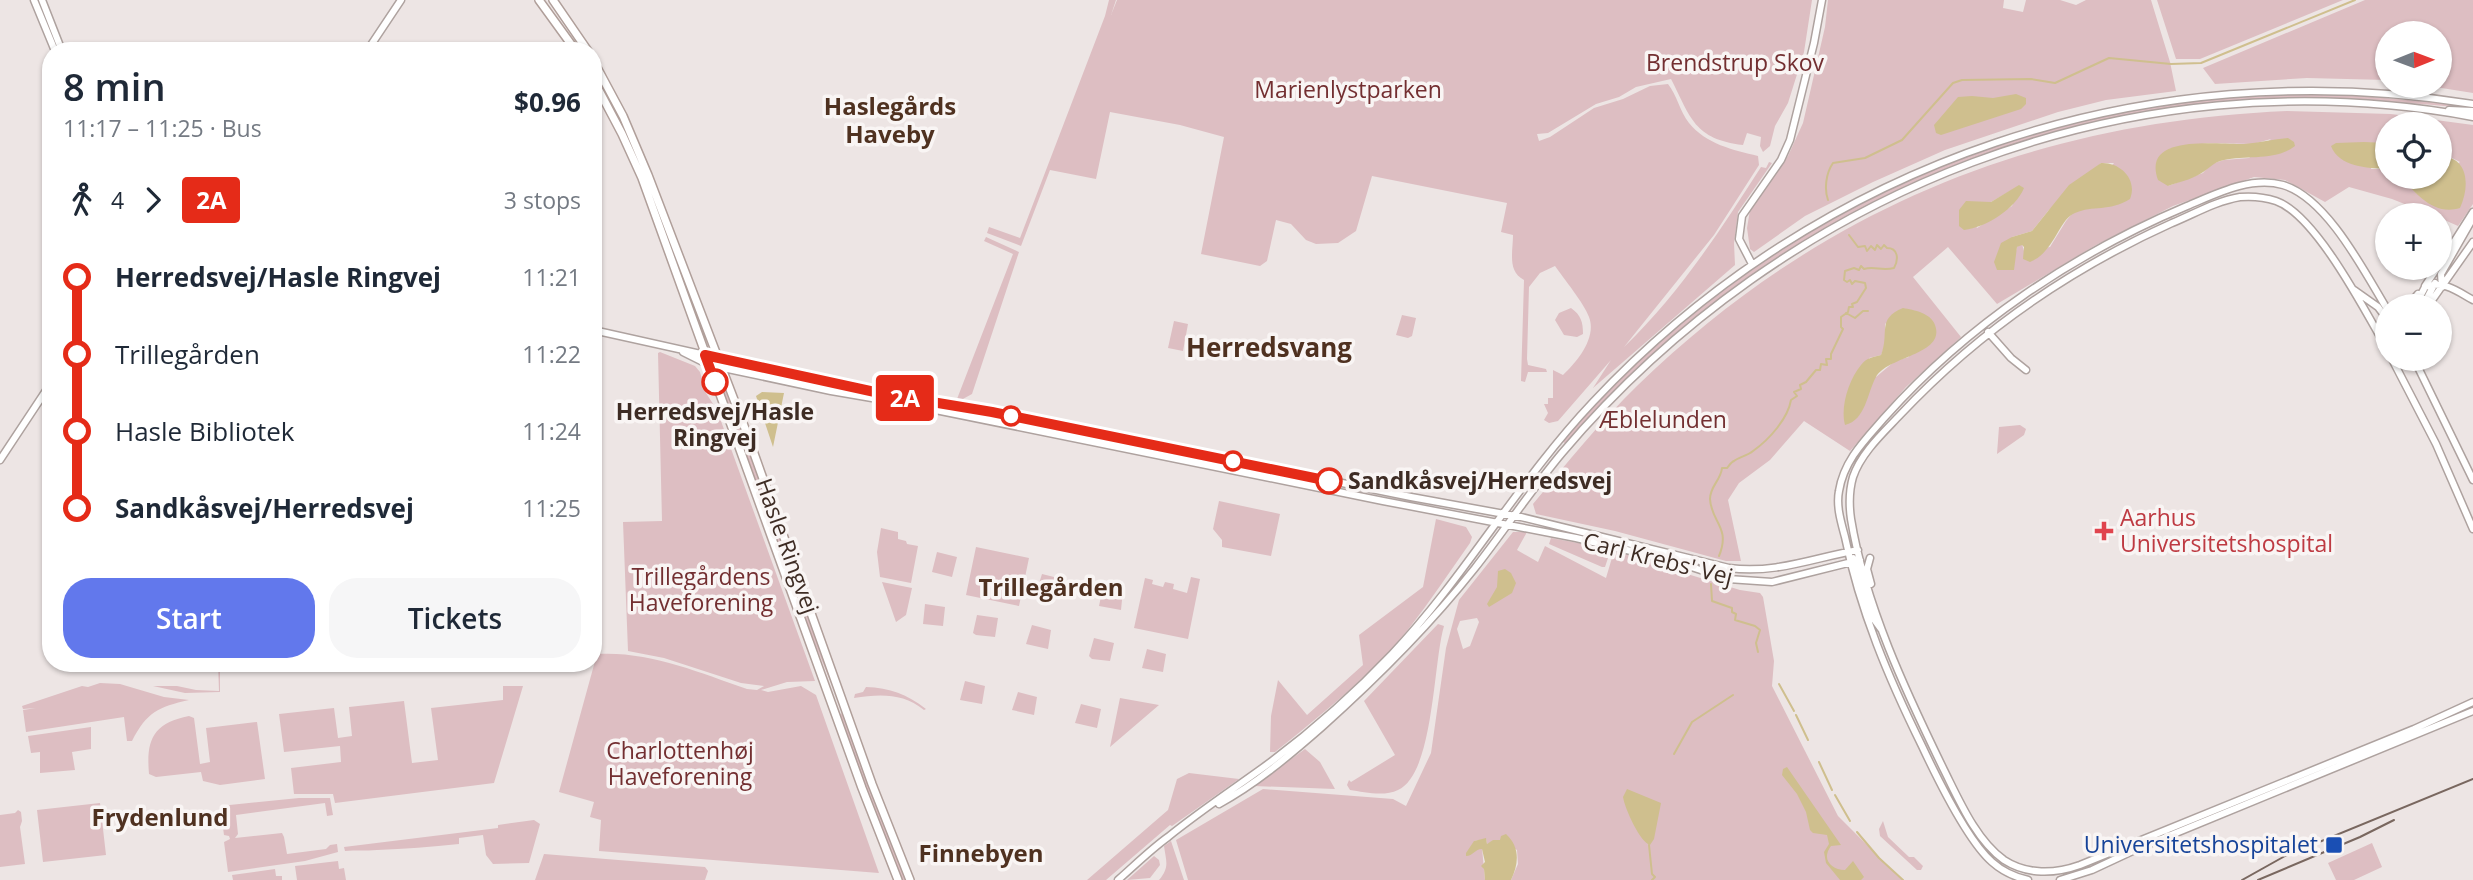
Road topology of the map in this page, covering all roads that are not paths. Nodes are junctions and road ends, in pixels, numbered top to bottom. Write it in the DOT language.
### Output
graph roads {
  1 [pos="35,0"];
  2 [pos="42,0"];
  3 [pos="401,0"];
  4 [pos="539,0"];
  5 [pos="553,0"];
  6 [pos="1822,0"];
  7 [pos="51,42"];
  8 [pos="58,42"];
  9 [pos="373,42"];
  10 [pos="569,42"];
  11 [pos="582,42"];
  12 [pos="602,78"];
  13 [pos="602,96"];
  14 [pos="2473,104"];
  15 [pos="2426,110"];
  16 [pos="2473,111"];
  17 [pos="2473,117"];
  18 [pos="2473,212"];
  19 [pos="2473,218"];
  20 [pos="2473,242"];
  21 [pos="2452,245"];
  22 [pos="1752,264"];
  23 [pos="2429,280"];
  24 [pos="2439,280"];
  25 [pos="2440,285"];
  26 [pos="2350,287"];
  27 [pos="2425,287"];
  28 [pos="2378,294"];
  29 [pos="2419,294"];
  30 [pos="2421,294"];
  31 [pos="2433,294"];
  32 [pos="2435,294"];
  33 [pos="2473,300"];
  34 [pos="2375,305"];
  35 [pos="2375,328"];
  36 [pos="1985,330"];
  37 [pos="602,332"];
  38 [pos="678,349"];
  39 [pos="705,355"];
  40 [pos="718,358"];
  41 [pos="709,365"];
  42 [pos="722,368"];
  43 [pos="2026,370"];
  44 [pos="2400,371"];
  45 [pos="2420,371"];
  46 [pos="42,397"];
  47 [pos="0,460"];
  48 [pos="2473,480"];
  49 [pos="1502,513"];
  50 [pos="1515,516"];
  51 [pos="1496,522"];
  52 [pos="1508,524"];
  53 [pos="2473,529"];
  54 [pos="1858,550"];
  55 [pos="1847,552"];
  56 [pos="1870,558"];
  57 [pos="1855,562"];
  58 [pos="1876,610"];
  59 [pos="1886,636"];
  60 [pos="2473,702"];
  61 [pos="2473,711"];
  62 [pos="1195,816"];
  63 [pos="2057,878"];
  64 [pos="898,880"];
  65 [pos="910,880"];
  66 [pos="1118,880"];
  67 [pos="2028,880"];
  1 -- 7 [label="street"];
  2 -- 8 [label="street"];
  3 -- 9 [label="street"];
  4 -- 10 [label="main road"];
  5 -- 11 [label="main road"];
  6 -- 22 [label="street"];
  12 -- 40 [label="main road, Hasle Ringvej"];
  13 -- 39 [label="main road, Hasle Ringvej"];
  14 -- 22 [label="street"];
  15 -- 16 [label="street"];
  15 -- 17 [label="street"];
  15 -- 50 [label="street"];
  18 -- 21 [label="street"];
  19 -- 25 [label="street"];
  20 -- 25 [label="street"];
  22 -- 49 [label="street"];
  23 -- 27 [label="street"];
  24 -- 25 [label="street"];
  25 -- 27 [label="street"];
  25 -- 31 [label="street"];
  25 -- 32 [label="street"];
  25 -- 33 [label="street"];
  26 -- 34 [label="street"];
  26 -- 35 [label="street"];
  26 -- 36 [label="street"];
  27 -- 29 [label="street"];
  27 -- 30 [label="street"];
  28 -- 36 [label="street"];
  36 -- 43 [label="street"];
  36 -- 54 [label="street"];
  36 -- 55 [label="street"];
  37 -- 38 [label="street"];
  38 -- 39 [label="street, Carl Krebs' Vej"];
  38 -- 41 [label="street, Carl Krebs' Vej"];
  39 -- 40 [label="street, Carl Krebs' Vej"];
  39 -- 41 [label="main road, Hasle Ringvej"];
  40 -- 42 [label="main road, Hasle Ringvej"];
  40 -- 49 [label="street, Carl Krebs' Vej"];
  41 -- 42 [label="street, Carl Krebs' Vej"];
  41 -- 64 [label="main road, Hasle Ringvej"];
  42 -- 51 [label="street, Carl Krebs' Vej"];
  42 -- 65 [label="main road, Hasle Ringvej"];
  44 -- 53 [label="street"];
  45 -- 48 [label="street"];
  46 -- 47 [label="street"];
  49 -- 50 [label="street, Carl Krebs' Vej"];
  49 -- 51 [label="street"];
  50 -- 52 [label="street"];
  50 -- 55 [label="street, Carl Krebs' Vej"];
  51 -- 52 [label="street, Carl Krebs' Vej"];
  51 -- 62 [label="street"];
  52 -- 57 [label="street, Carl Krebs' Vej"];
  52 -- 62 [label="street"];
  54 -- 55 [label="street, Carl Krebs' Vej"];
  54 -- 57 [label="street"];
  55 -- 57 [label="street"];
  56 -- 58 [label="street"];
  57 -- 58 [label="street"];
  57 -- 59 [label="street"];
  57 -- 67 [label="street"];
  58 -- 59 [label="street"];
  59 -- 63 [label="street"];
  60 -- 63 [label="street"];
  61 -- 63 [label="street"];
  62 -- 66 [label="street"];
}
